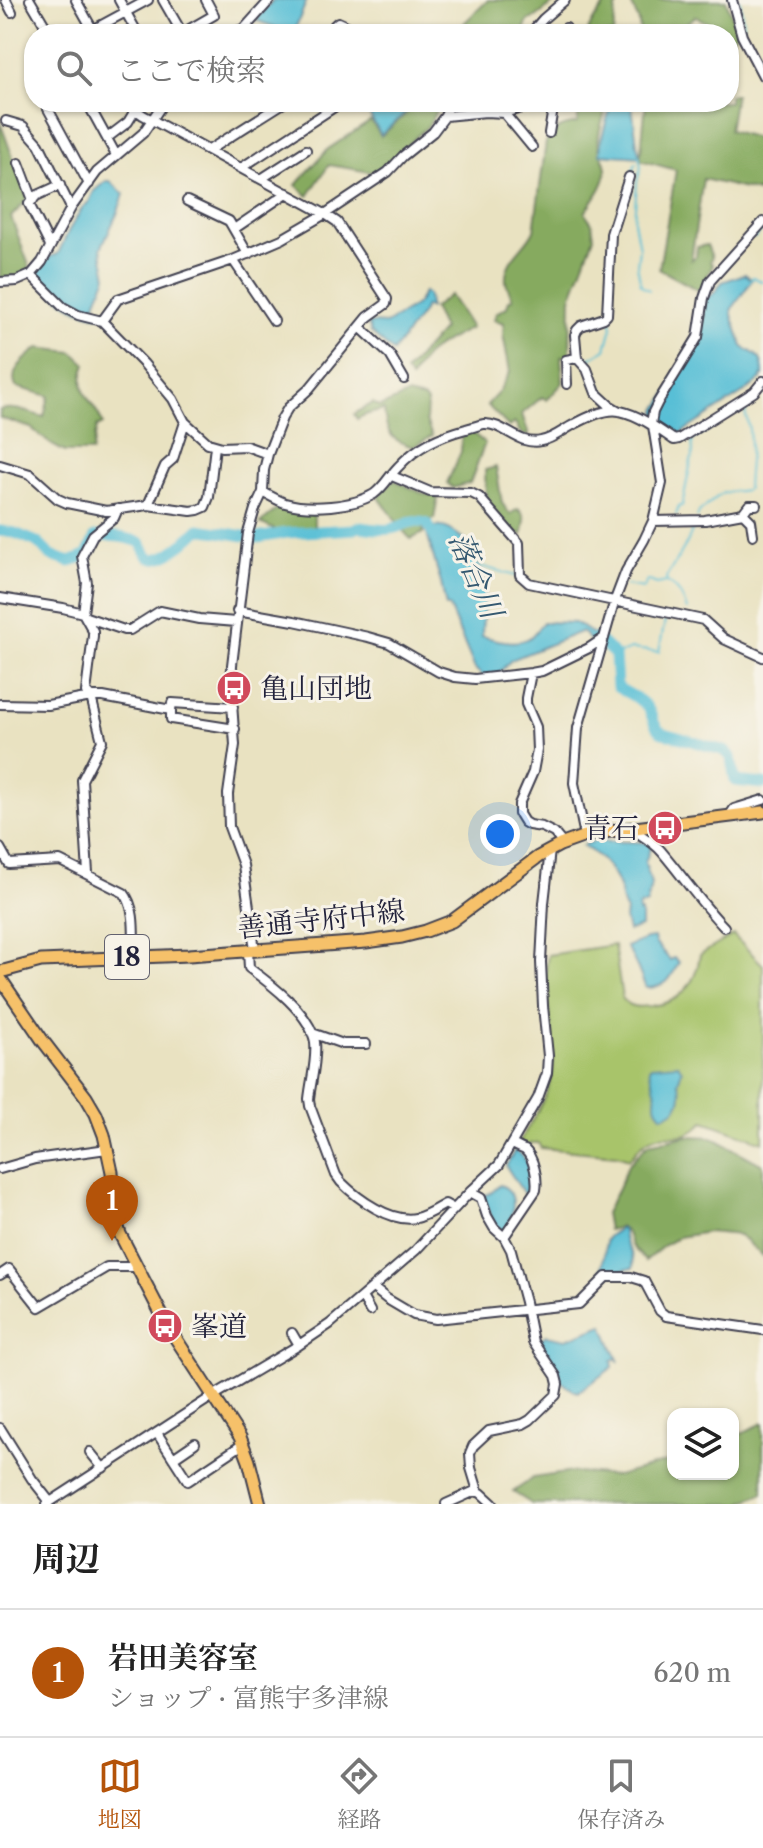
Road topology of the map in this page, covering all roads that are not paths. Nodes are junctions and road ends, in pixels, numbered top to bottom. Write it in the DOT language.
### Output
graph roads {
  1 [pos="6,0"];
  2 [pos="30,0"];
  3 [pos="76,0"];
  4 [pos="119,0"];
  5 [pos="148,0"];
  6 [pos="163,0"];
  7 [pos="206,0"];
  8 [pos="270,0"];
  9 [pos="565,0"];
  10 [pos="732,0"];
  11 [pos="126,11"];
  12 [pos="12,12"];
  13 [pos="44,24"];
  14 [pos="87,24"];
  15 [pos="105,24"];
  16 [pos="133,24"];
  17 [pos="176,24"];
  18 [pos="198,24"];
  19 [pos="248,24"];
  20 [pos="539,24"];
  21 [pos="739,24"];
  22 [pos="739,25"];
  23 [pos="763,76"];
  24 [pos="50,112"];
  25 [pos="93,112"];
  26 [pos="133,112"];
  27 [pos="144,112"];
  28 [pos="158,112"];
  29 [pos="269,112"];
  30 [pos="327,112"];
  31 [pos="446,112"];
  32 [pos="508,112"];
  33 [pos="553,112"];
  34 [pos="504,113"];
  35 [pos="445,116"];
  36 [pos="153,120"];
  37 [pos="6,121"];
  38 [pos="549,133"];
  39 [pos="107,138"];
  40 [pos="532,147"];
  41 [pos="209,150"];
  42 [pos="306,150"];
  43 [pos="116,155"];
  44 [pos="19,163"];
  45 [pos="241,168"];
  46 [pos="629,177"];
  47 [pos="261,179"];
  48 [pos="89,184"];
  49 [pos="60,185"];
  50 [pos="287,193"];
  51 [pos="33,200"];
  52 [pos="187,201"];
  53 [pos="71,208"];
  54 [pos="325,214"];
  55 [pos="763,222"];
  56 [pos="234,229"];
  57 [pos="50,246"];
  58 [pos="248,254"];
  59 [pos="233,260"];
  60 [pos="31,275"];
  61 [pos="0,282"];
  62 [pos="102,321"];
  63 [pos="274,321"];
  64 [pos="360,327"];
  65 [pos="577,358"];
  66 [pos="404,379"];
  67 [pos="763,381"];
  68 [pos="567,384"];
  69 [pos="619,411"];
  70 [pos="185,422"];
  71 [pos="652,425"];
  72 [pos="215,446"];
  73 [pos="268,454"];
  74 [pos="0,465"];
  75 [pos="392,476"];
  76 [pos="263,492"];
  77 [pos="148,505"];
  78 [pos="756,505"];
  79 [pos="118,509"];
  80 [pos="743,513"];
  81 [pos="653,521"];
  82 [pos="753,535"];
  83 [pos="0,598"];
  84 [pos="615,600"];
  85 [pos="237,611"];
  86 [pos="84,615"];
  87 [pos="236,622"];
  88 [pos="601,642"];
  89 [pos="763,655"];
  90 [pos="531,673"];
  91 [pos="91,697"];
  92 [pos="0,704"];
  93 [pos="233,707"];
  94 [pos="171,710"];
  95 [pos="235,729"];
  96 [pos="763,800"];
  97 [pos="754,812"];
  98 [pos="730,815"];
  99 [pos="763,821"];
  100 [pos="632,828"];
  101 [pos="585,836"];
  102 [pos="563,844"];
  103 [pos="0,848"];
  104 [pos="550,850"];
  105 [pos="88,873"];
  106 [pos="724,927"];
  107 [pos="252,951"];
  108 [pos="134,957"];
  109 [pos="0,975"];
  110 [pos="312,1033"];
  111 [pos="366,1044"];
  112 [pos="512,1144"];
  113 [pos="107,1149"];
  114 [pos="0,1169"];
  115 [pos="470,1192"];
  116 [pos="454,1209"];
  117 [pos="504,1237"];
  118 [pos="136,1267"];
  119 [pos="0,1275"];
  120 [pos="373,1288"];
  121 [pos="362,1297"];
  122 [pos="526,1309"];
  123 [pos="370,1311"];
  124 [pos="763,1330"];
  125 [pos="292,1333"];
  126 [pos="299,1345"];
  127 [pos="213,1396"];
  128 [pos="0,1428"];
  129 [pos="157,1433"];
  130 [pos="195,1443"];
  131 [pos="243,1444"];
  132 [pos="90,1452"];
  133 [pos="173,1458"];
  134 [pos="103,1468"];
  135 [pos="478,1491"];
  136 [pos="49,1503"];
  137 [pos="259,1503"];
  138 [pos="446,1504"];
  139 [pos="493,1504"];
  1 -- 12 [label="street"];
  2 -- 13 [label="street"];
  3 -- 14 [label="street"];
  4 -- 11 [label="street"];
  5 -- 11 [label="street"];
  6 -- 17 [label="street"];
  7 -- 18 [label="street"];
  8 -- 19 [label="street"];
  9 -- 20 [label="street"];
  10 -- 21 [label="street"];
  11 -- 15 [label="street"];
  11 -- 16 [label="street"];
  22 -- 23 [label="street"];
  24 -- 48 [label="street"];
  25 -- 39 [label="street"];
  26 -- 39 [label="street"];
  27 -- 36 [label="street"];
  28 -- 36 [label="street"];
  29 -- 41 [label="street"];
  30 -- 45 [label="street"];
  31 -- 35 [label="street"];
  32 -- 34 [label="street"];
  33 -- 38 [label="street"];
  34 -- 35 [label="street"];
  34 -- 40 [label="street"];
  35 -- 54 [label="street"];
  36 -- 41 [label="street"];
  36 -- 43 [label="street"];
  37 -- 49 [label="street"];
  39 -- 43 [label="street"];
  41 -- 45 [label="street"];
  42 -- 47 [label="street"];
  43 -- 48 [label="street"];
  44 -- 51 [label="street"];
  45 -- 47 [label="street"];
  46 -- 65 [label="street"];
  47 -- 50 [label="street"];
  48 -- 53 [label="street"];
  49 -- 51 [label="street"];
  49 -- 53 [label="street"];
  50 -- 54 [label="street"];
  50 -- 56 [label="street"];
  51 -- 57 [label="street"];
  52 -- 56 [label="street"];
  53 -- 57 [label="street"];
  54 -- 58 [label="street"];
  54 -- 64 [label="street"];
  55 -- 71 [label="street"];
  56 -- 58 [label="street"];
  57 -- 60 [label="street"];
  58 -- 59 [label="street"];
  59 -- 62 [label="street"];
  59 -- 63 [label="street"];
  60 -- 61 [label="street"];
  60 -- 62 [label="street"];
  62 -- 70 [label="street"];
  64 -- 66 [label="street"];
  64 -- 73 [label="street"];
  65 -- 68 [label="street"];
  65 -- 69 [label="street"];
  67 -- 71 [label="street"];
  69 -- 71 [label="street"];
  69 -- 75 [label="street"];
  70 -- 72 [label="street"];
  70 -- 77 [label="street"];
  71 -- 81 [label="street"];
  72 -- 73 [label="street"];
  72 -- 77 [label="street"];
  73 -- 76 [label="street"];
  74 -- 79 [label="street"];
  75 -- 76 [label="street"];
  75 -- 84 [label="street"];
  76 -- 85 [label="street"];
  77 -- 79 [label="street"];
  78 -- 80 [label="street"];
  79 -- 86 [label="street"];
  80 -- 81 [label="street"];
  80 -- 82 [label="street"];
  81 -- 84 [label="street"];
  83 -- 86 [label="street"];
  84 -- 88 [label="street"];
  84 -- 89 [label="street"];
  85 -- 87 [label="street"];
  85 -- 90 [label="street"];
  86 -- 87 [label="street"];
  86 -- 91 [label="street"];
  87 -- 93 [label="street"];
  88 -- 90 [label="street"];
  88 -- 101 [label="street"];
  90 -- 102 [label="street"];
  91 -- 92 [label="street"];
  91 -- 94 [label="street"];
  91 -- 105 [label="street"];
  93 -- 94 [label="street"];
  93 -- 95 [label="street"];
  94 -- 95 [label="street"];
  95 -- 107 [label="street"];
  96 -- 98 [label="street"];
  97 -- 98 [label="main road, 善通寺府中線 / 18"];
  97 -- 99 [label="street"];
  98 -- 100 [label="main road, 善通寺府中線 / 18"];
  100 -- 101 [label="main road, 善通寺府中線 / 18"];
  100 -- 106 [label="street"];
  101 -- 102 [label="main road, 善通寺府中線 / 18"];
  102 -- 104 [label="main road, 善通寺府中線 / 18"];
  103 -- 105 [label="street"];
  104 -- 107 [label="main road, 善通寺府中線 / 18"];
  104 -- 112 [label="street"];
  105 -- 108 [label="street"];
  107 -- 108 [label="main road, 善通寺府中線 / 18"];
  107 -- 110 [label="street"];
  108 -- 109 [label="main road, 善通寺府中線 / 18"];
  109 -- 113 [label="main road"];
  110 -- 111 [label="street"];
  110 -- 116 [label="street"];
  112 -- 115 [label="street"];
  112 -- 117 [label="street"];
  113 -- 114 [label="street"];
  113 -- 118 [label="main road"];
  115 -- 116 [label="street"];
  115 -- 117 [label="street"];
  116 -- 120 [label="street"];
  117 -- 122 [label="street"];
  118 -- 119 [label="street"];
  118 -- 127 [label="main road"];
  120 -- 121 [label="street"];
  120 -- 122 [label="street"];
  121 -- 123 [label="street"];
  121 -- 126 [label="street"];
  122 -- 124 [label="street"];
  122 -- 135 [label="street"];
  125 -- 126 [label="street"];
  126 -- 127 [label="street"];
  127 -- 129 [label="street"];
  127 -- 131 [label="main road"];
  128 -- 136 [label="street"];
  129 -- 133 [label="street"];
  129 -- 134 [label="street"];
  130 -- 133 [label="street"];
  131 -- 133 [label="street"];
  131 -- 137 [label="main road"];
  132 -- 134 [label="street"];
  134 -- 136 [label="street"];
  135 -- 138 [label="street"];
  135 -- 139 [label="street"];
}
